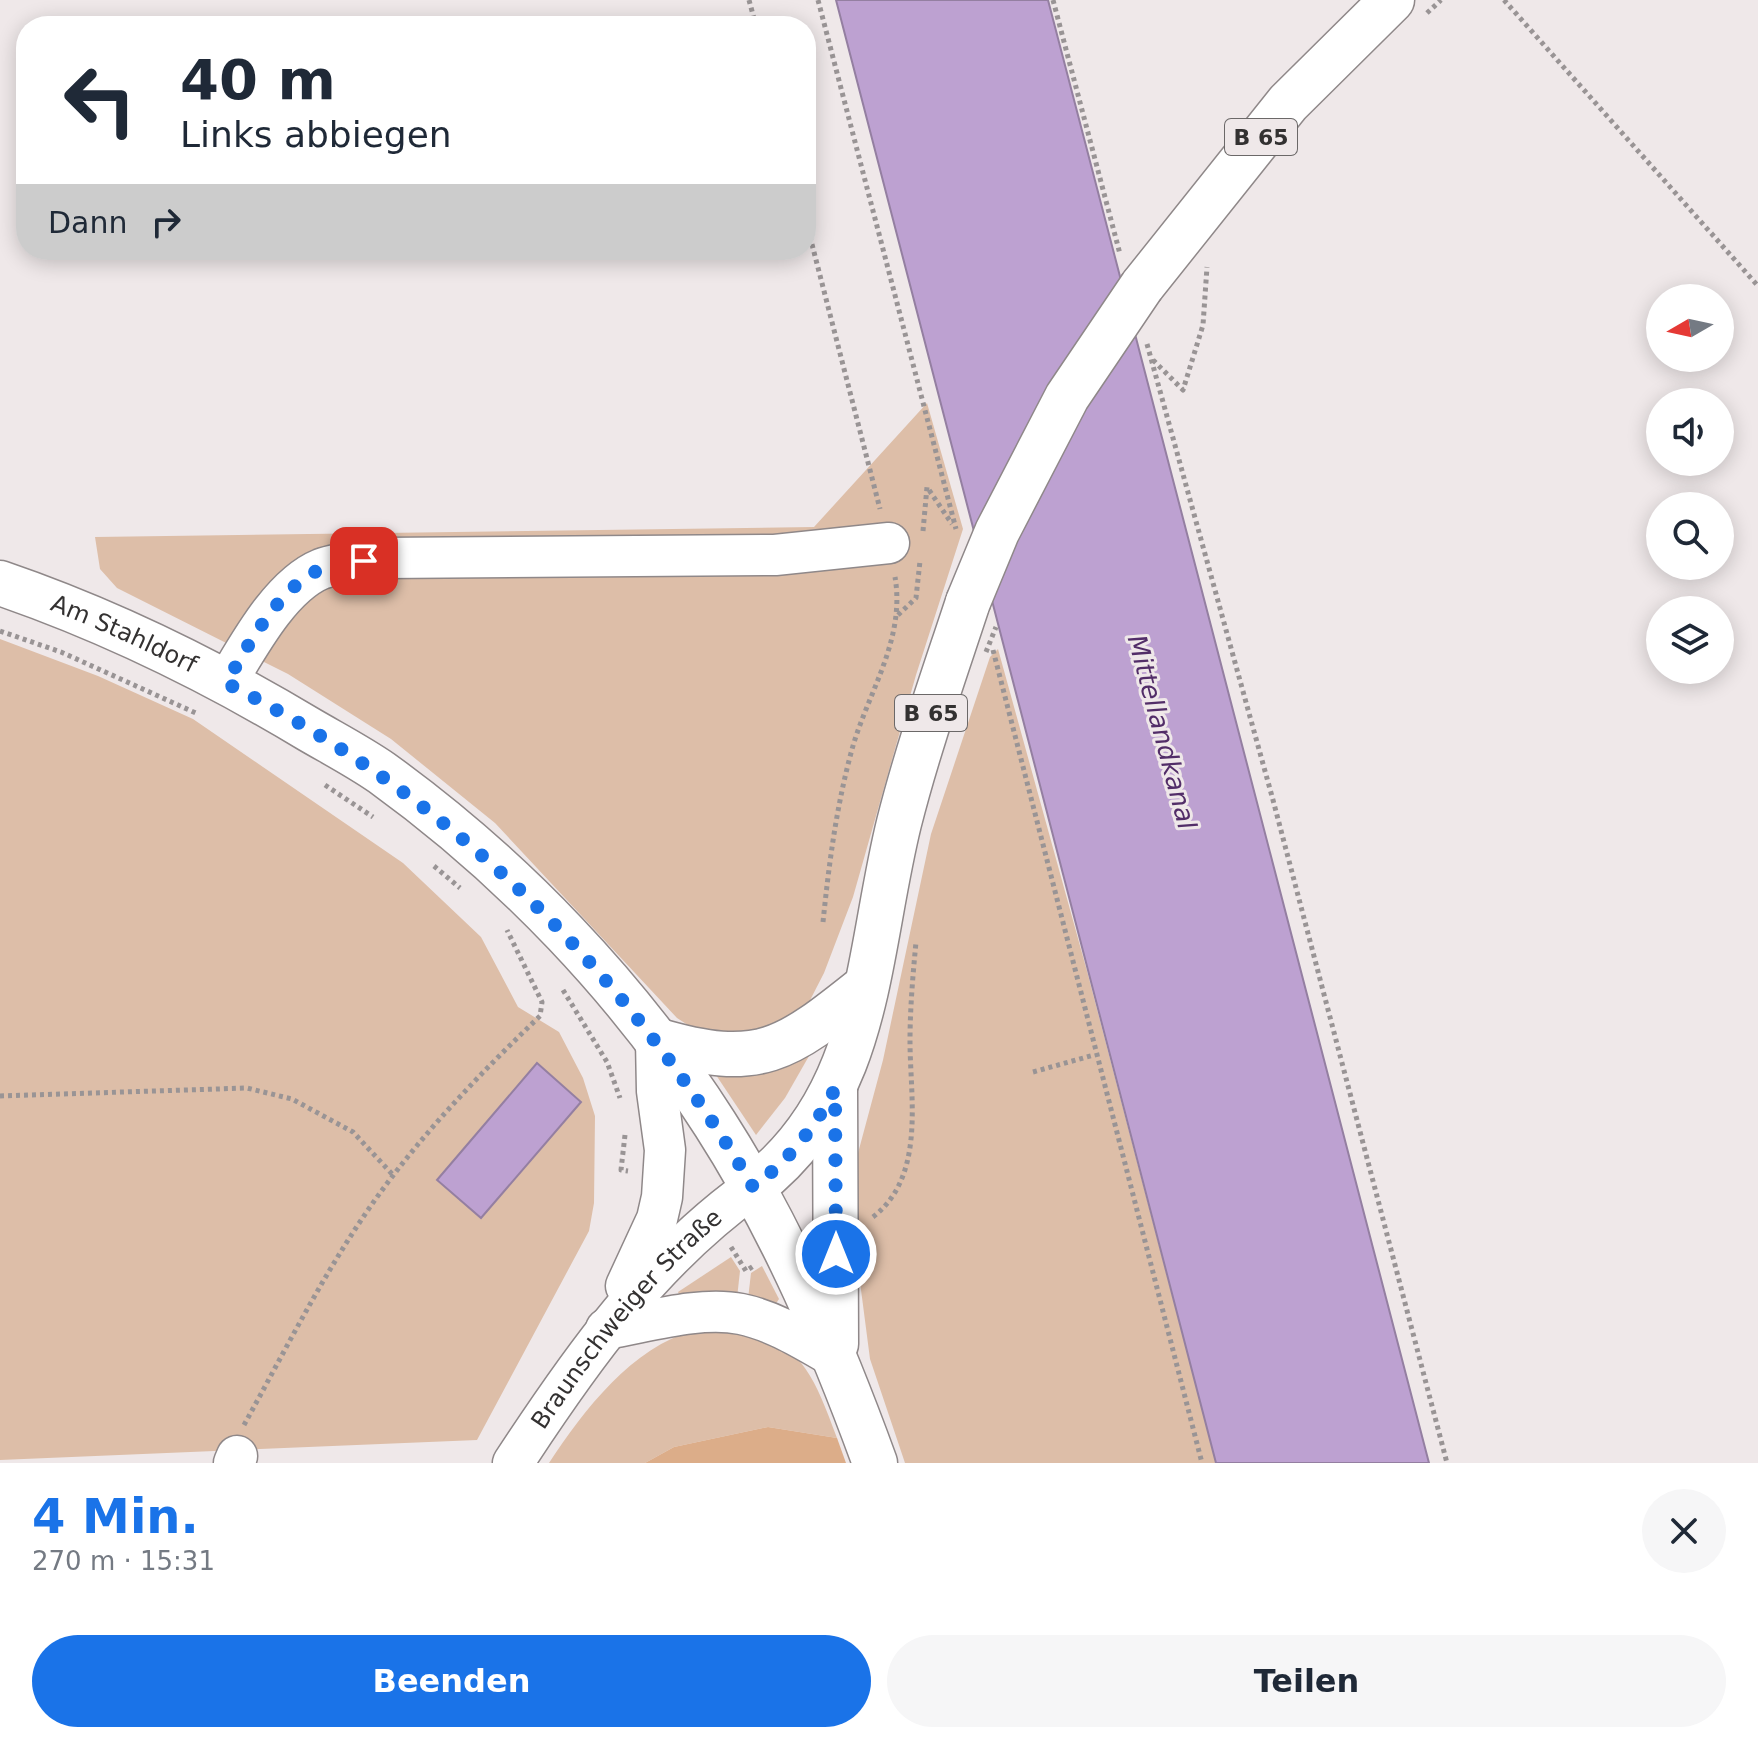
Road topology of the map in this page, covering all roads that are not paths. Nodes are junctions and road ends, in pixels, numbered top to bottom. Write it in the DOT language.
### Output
graph roads {
  1 [pos="1392,0"];
  2 [pos="889,543"];
  3 [pos="0,583"];
  4 [pos="213,699"];
  5 [pos="866,986"];
  6 [pos="656,1040"];
  7 [pos="835,1089"];
  8 [pos="753,1187"];
  9 [pos="606,1329"];
  10 [pos="836,1358"];
  11 [pos="513,1463"];
  12 [pos="875,1463"];
  1 -- 5 [label="main road, B 65, bridge"];
  2 -- 4 [label="street"];
  3 -- 4 [label="main road, Am Stahldorf"];
  4 -- 6 [label="main road, Am Stahldorf"];
  5 -- 6 [label="main road"];
  5 -- 7 [label="main road, B 65"];
  6 -- 8 [label="main road, Am Stahldorf"];
  6 -- 9 [label="street"];
  7 -- 8 [label="main road, B 65"];
  7 -- 10 [label="main road, B 65"];
  8 -- 9 [label="street, Braunschweiger Straße"];
  8 -- 10 [label="main road, B 65"];
  9 -- 10 [label="street"];
  9 -- 11 [label="street, Braunschweiger Straße"];
  10 -- 12 [label="main road, B 65"];
}
